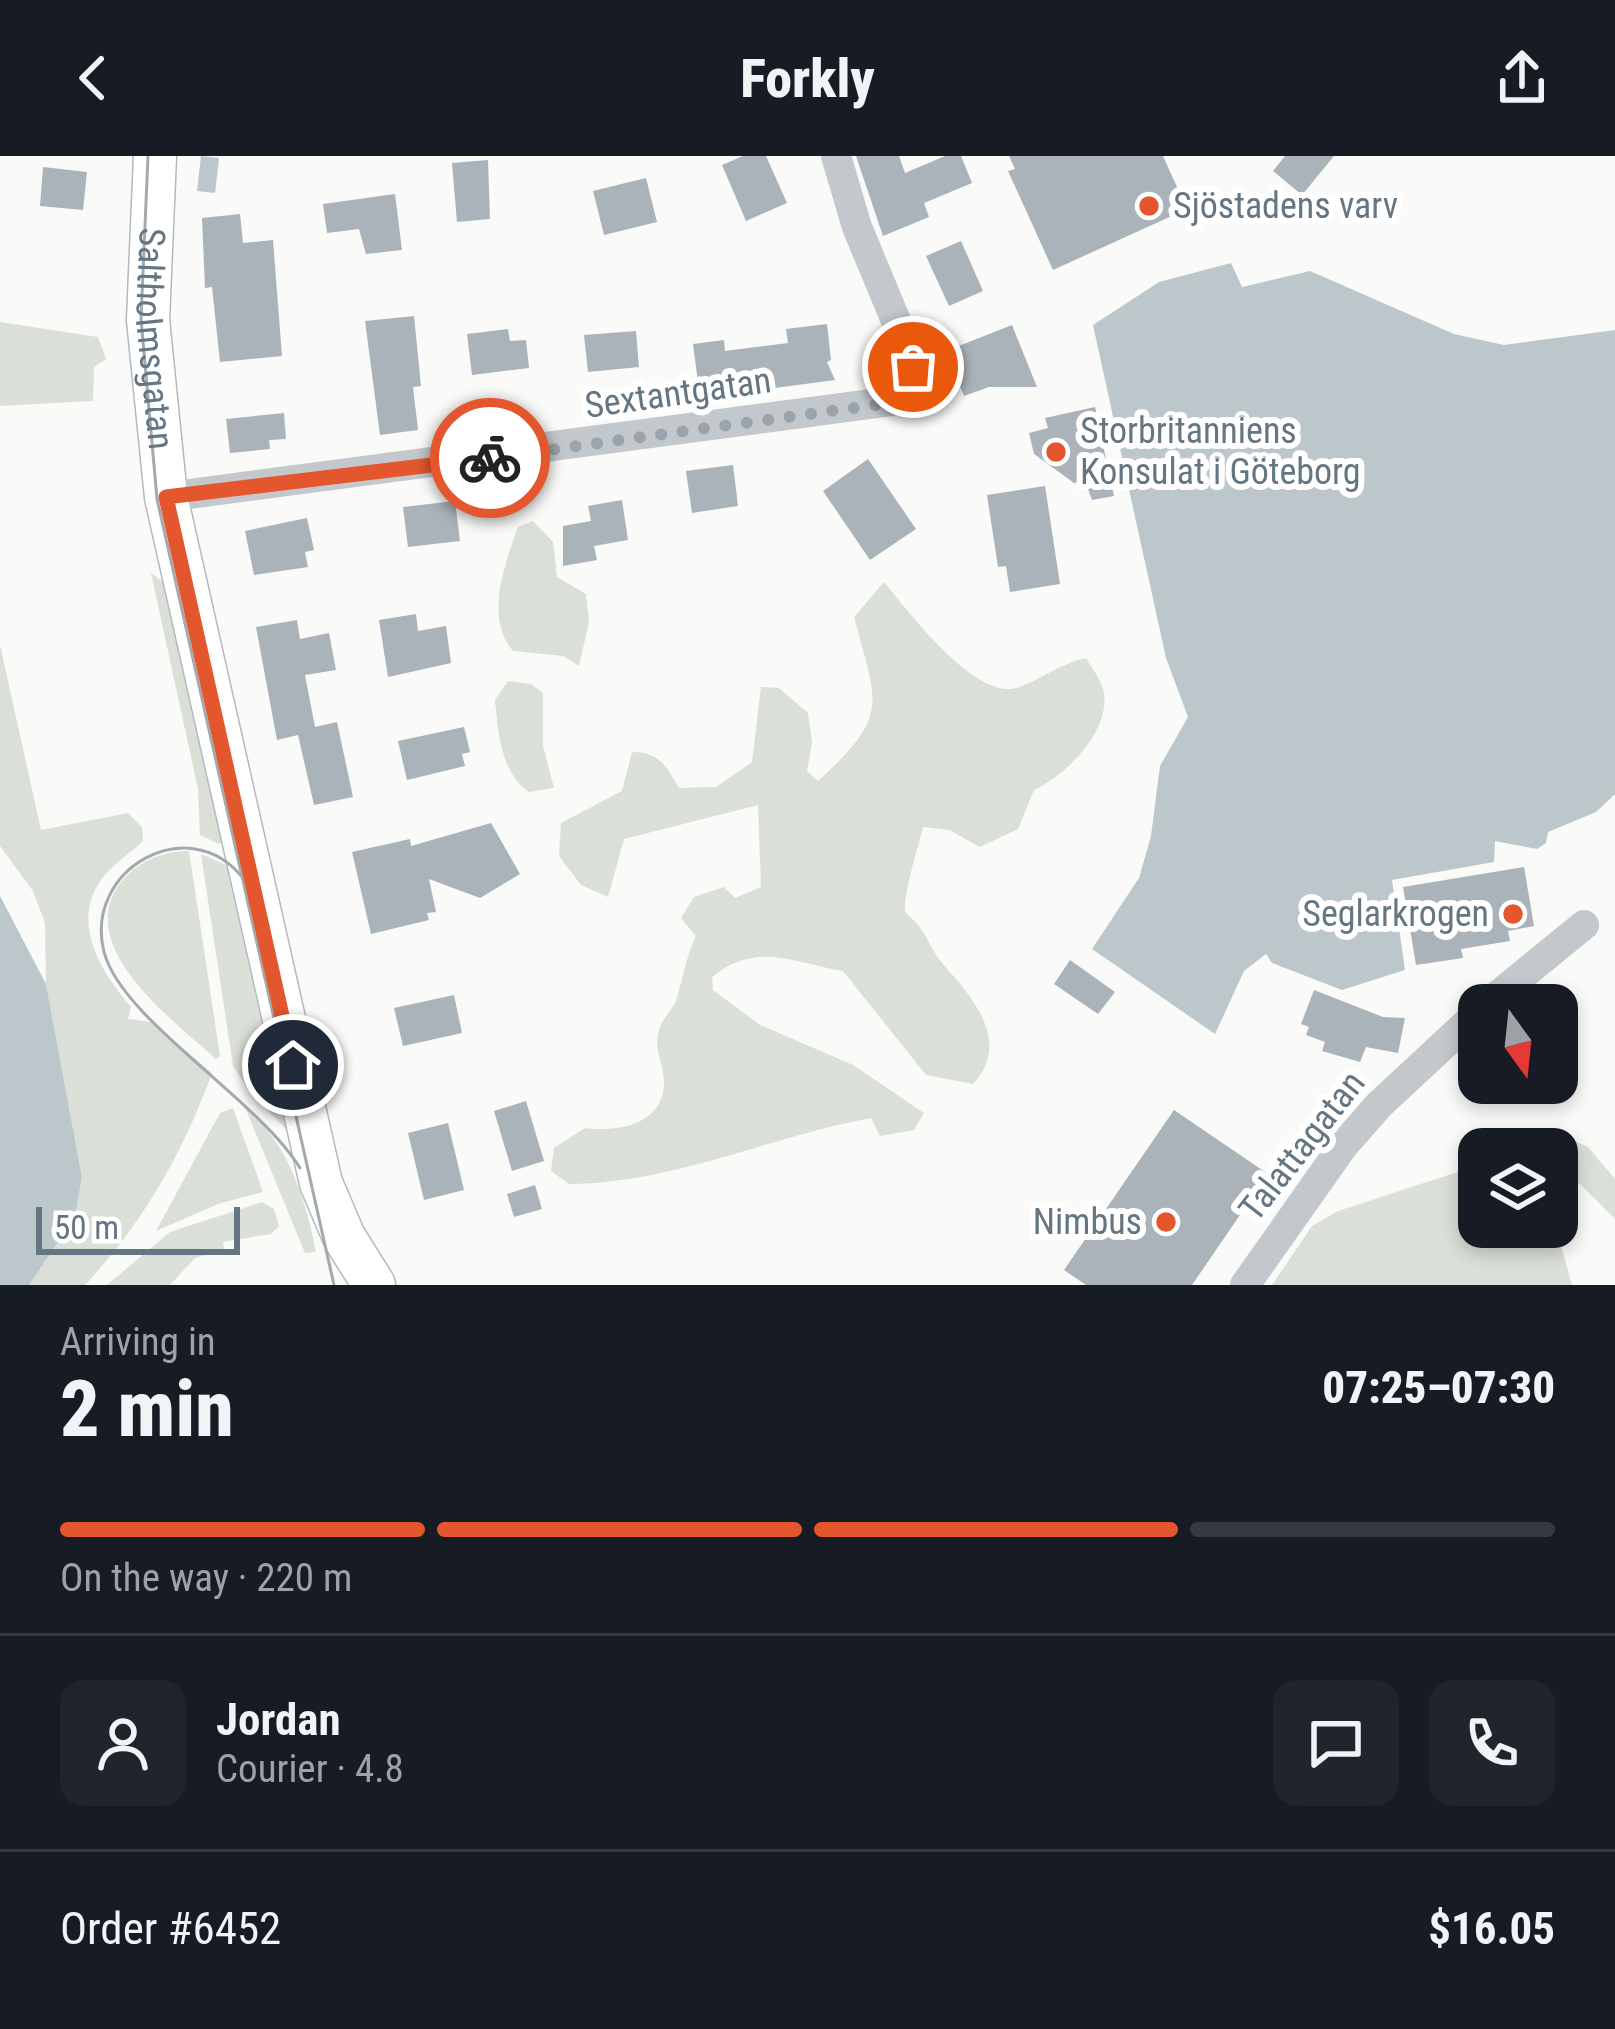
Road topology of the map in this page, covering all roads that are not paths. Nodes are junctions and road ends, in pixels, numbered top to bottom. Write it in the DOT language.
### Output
graph roads {
  1 [pos="155,156"];
  2 [pos="836,156"];
  3 [pos="166,497"];
  4 [pos="1584,925"];
  5 [pos="1512,984"];
  6 [pos="1458,1033"];
  7 [pos="374,1285"];
  8 [pos="1245,1285"];
  1 -- 3 [label="street, Saltholmsgatan"];
  2 -- 3 [label="street, Sextantgatan"];
  3 -- 7 [label="street, Saltholmsgatan"];
  4 -- 5 [label="street"];
  6 -- 8 [label="street, Talattagatan"];
}
